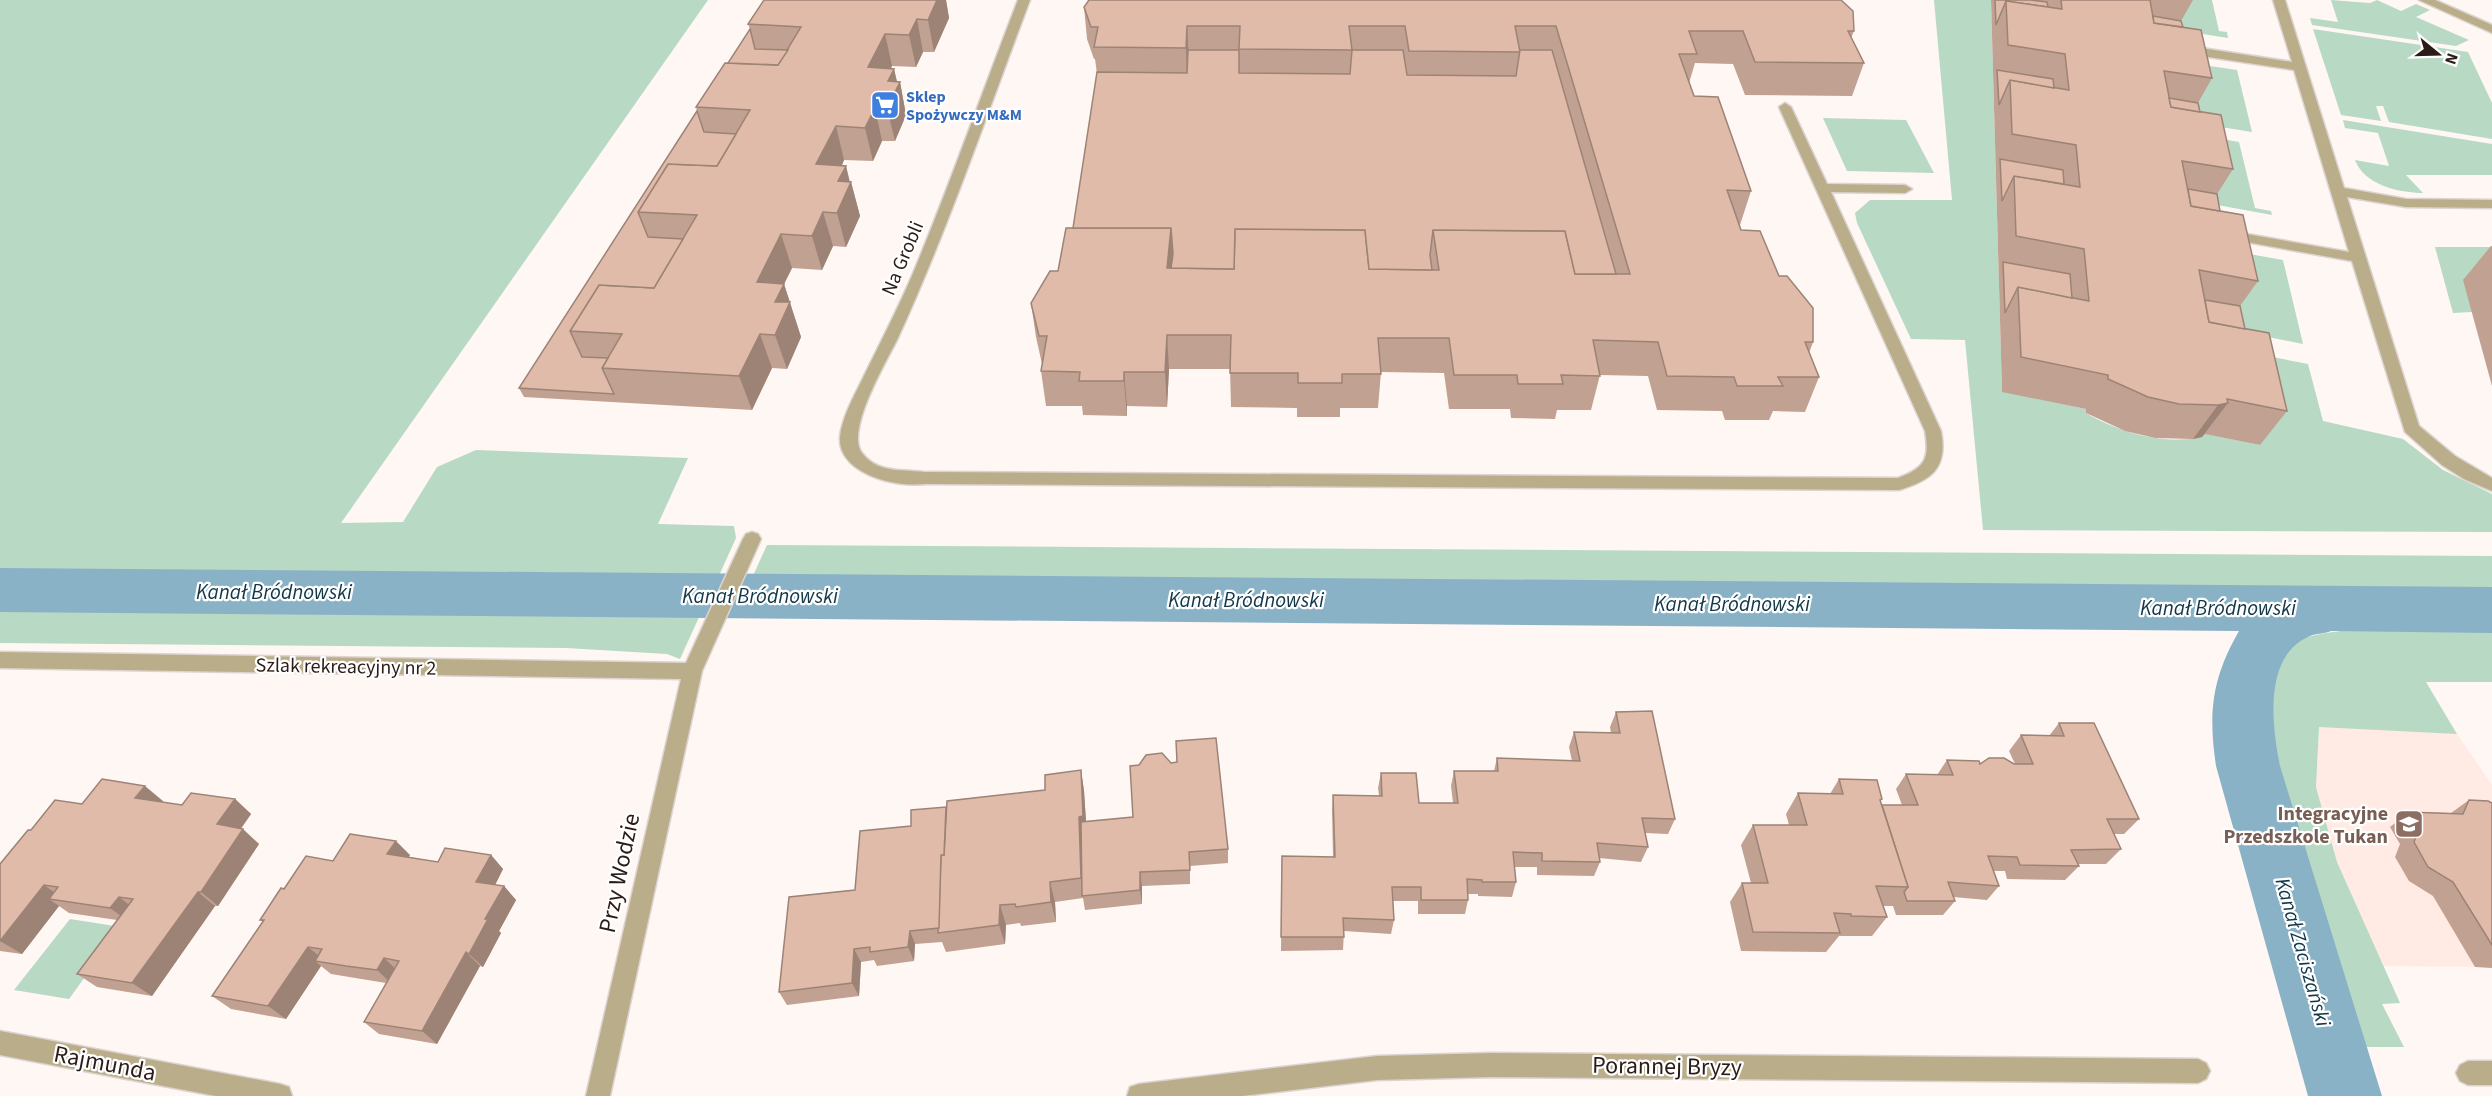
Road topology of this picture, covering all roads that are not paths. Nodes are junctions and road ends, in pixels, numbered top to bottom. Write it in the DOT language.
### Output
graph roads {
  1 [pos="1024,0"];
  2 [pos="2279,0"];
  3 [pos="2425,0"];
  4 [pos="2492,29"];
  5 [pos="2181,49"];
  6 [pos="2299,67"];
  7 [pos="1785,107"];
  8 [pos="1822,188"];
  9 [pos="1905,189"];
  10 [pos="2337,191"];
  11 [pos="2492,204"];
  12 [pos="2217,233"];
  13 [pos="2358,258"];
  14 [pos="2492,485"];
  15 [pos="752,539"];
  16 [pos="0,660"];
  17 [pos="693,666"];
  18 [pos="0,1043"];
  19 [pos="2198,1071"];
  20 [pos="2468,1073"];
  21 [pos="2492,1073"];
  22 [pos="280,1096"];
  23 [pos="598,1096"];
  24 [pos="1139,1096"];
  1 -- 8 [label="street, Na Grobli"];
  2 -- 6 [label="street"];
  3 -- 4 [label="street"];
  5 -- 6 [label="street"];
  6 -- 10 [label="street"];
  7 -- 8 [label="street"];
  8 -- 9 [label="street"];
  10 -- 11 [label="street"];
  10 -- 13 [label="street"];
  12 -- 13 [label="street"];
  13 -- 14 [label="street"];
  15 -- 17 [label="street, Przy Wodzie"];
  16 -- 17 [label="street, Szlak rekreacyjny nr 2"];
  17 -- 23 [label="street, Przy Wodzie"];
  18 -- 22 [label="street, Rajmunda"];
  19 -- 24 [label="street, Porannej Bryzy"];
  20 -- 21 [label="street"];
}
